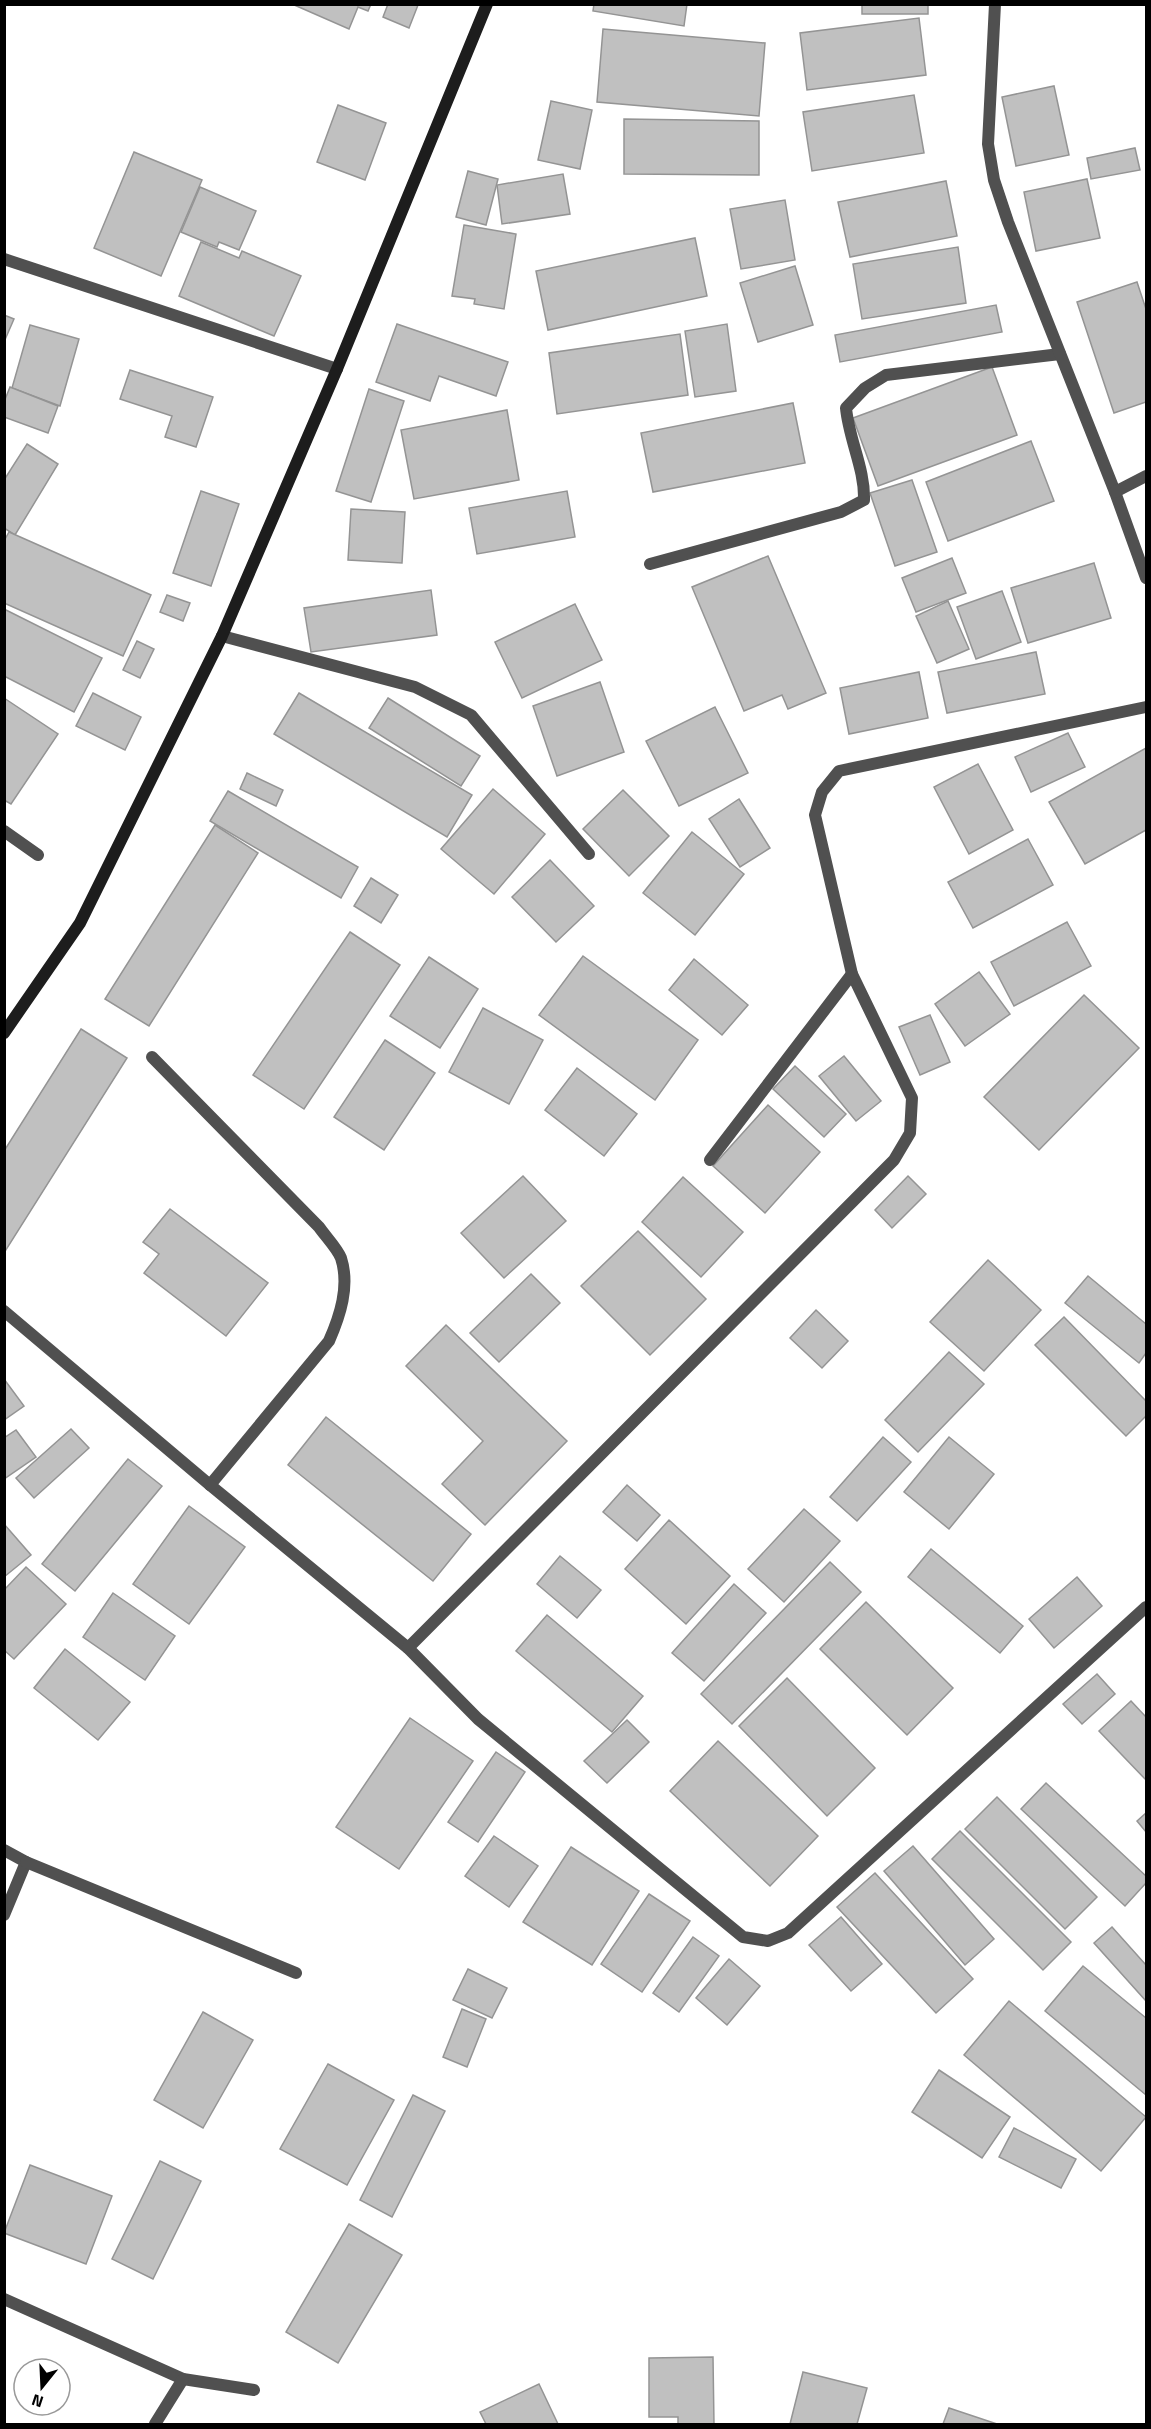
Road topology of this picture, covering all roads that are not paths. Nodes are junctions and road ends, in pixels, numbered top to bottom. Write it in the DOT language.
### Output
graph roads {
  1 [pos="487,4"];
  2 [pos="995,4"];
  3 [pos="4,260"];
  4 [pos="1060,354"];
  5 [pos="337,369"];
  6 [pos="1146,476"];
  7 [pos="1115,492"];
  8 [pos="650,564"];
  9 [pos="1146,578"];
  10 [pos="222,636"];
  11 [pos="1146,707"];
  12 [pos="4,831"];
  13 [pos="589,854"];
  14 [pos="38,855"];
  15 [pos="852,974"];
  16 [pos="4,1033"];
  17 [pos="152,1057"];
  18 [pos="710,1160"];
  19 [pos="4,1311"];
  20 [pos="210,1485"];
  21 [pos="1146,1607"];
  22 [pos="408,1648"];
  23 [pos="4,1850"];
  24 [pos="26,1862"];
  25 [pos="4,1915"];
  26 [pos="296,1972"];
  27 [pos="4,2299"];
  28 [pos="183,2379"];
  29 [pos="254,2390"];
  30 [pos="154,2424"];
  1 -- 5 [label="street"];
  2 -- 4 [label="street"];
  3 -- 5 [label="street"];
  4 -- 7 [label="street"];
  4 -- 8 [label="street"];
  5 -- 10 [label="street"];
  6 -- 7 [label="street"];
  7 -- 9 [label="street"];
  10 -- 13 [label="street"];
  10 -- 16 [label="street"];
  11 -- 15 [label="street"];
  12 -- 14 [label="street"];
  15 -- 18 [label="street"];
  15 -- 22 [label="street"];
  17 -- 20 [label="street"];
  19 -- 20 [label="street"];
  20 -- 22 [label="street"];
  21 -- 22 [label="street"];
  23 -- 24 [label="street"];
  24 -- 25 [label="street"];
  24 -- 26 [label="street"];
  27 -- 28 [label="street"];
  28 -- 29 [label="street"];
  28 -- 30 [label="street"];
}
